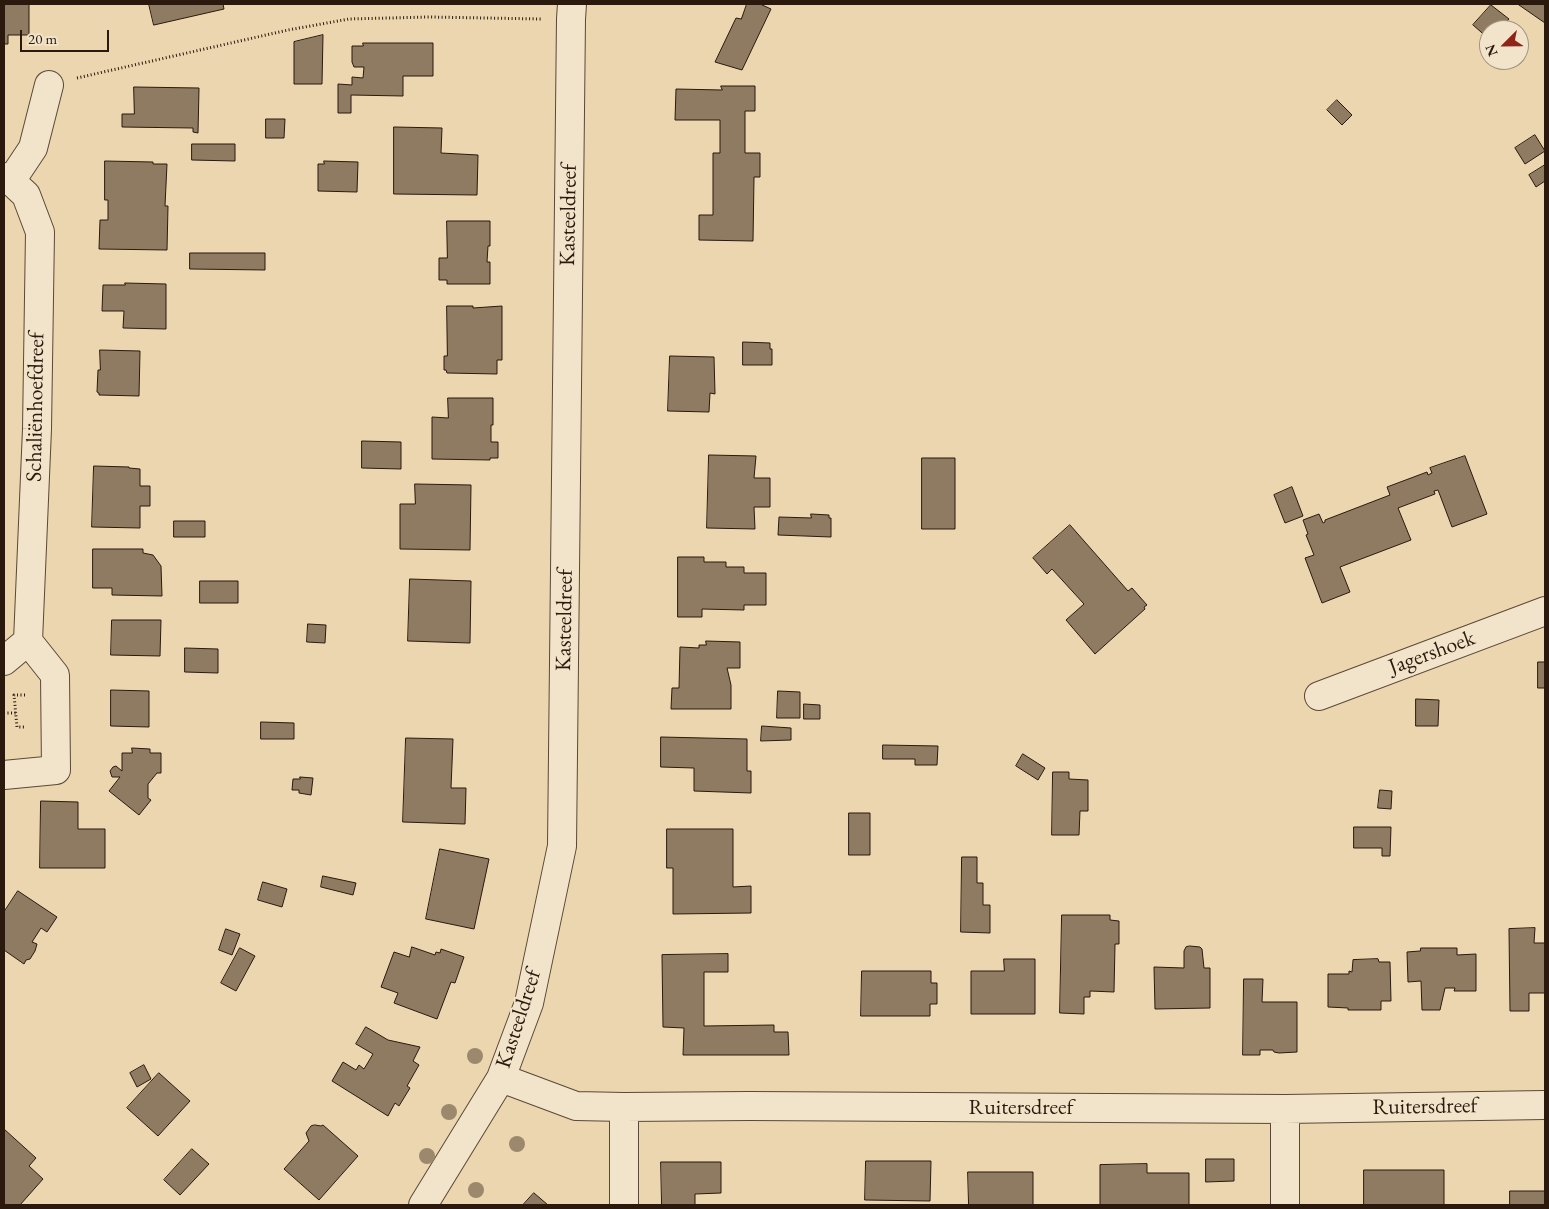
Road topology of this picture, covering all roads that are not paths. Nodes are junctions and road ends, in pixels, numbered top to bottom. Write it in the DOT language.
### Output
graph roads {
  1 [pos="571,12"];
  2 [pos="49,85"];
  3 [pos="8,179"];
  4 [pos="1545,611"];
  5 [pos="28,642"];
  6 [pos="4,661"];
  7 [pos="1319,696"];
  8 [pos="4,775"];
  9 [pos="501,1078"];
  10 [pos="1545,1105"];
  11 [pos="624,1107"];
  12 [pos="1285,1110"];
  13 [pos="423,1205"];
  14 [pos="624,1205"];
  15 [pos="1285,1205"];
  1 -- 9 [label="street, Kasteeldreef"];
  2 -- 3 [label="street, Schaliënhoefdreef"];
  3 -- 5 [label="street, Schaliënhoefdreef"];
  4 -- 7 [label="street, Jagershoek"];
  5 -- 6 [label="street"];
  5 -- 8 [label="street"];
  9 -- 11 [label="street, Ruitersdreef"];
  9 -- 13 [label="street, Kasteeldreef"];
  10 -- 12 [label="street, Ruitersdreef"];
  11 -- 12 [label="street, Ruitersdreef"];
  11 -- 14 [label="street"];
  12 -- 15 [label="street"];
}
